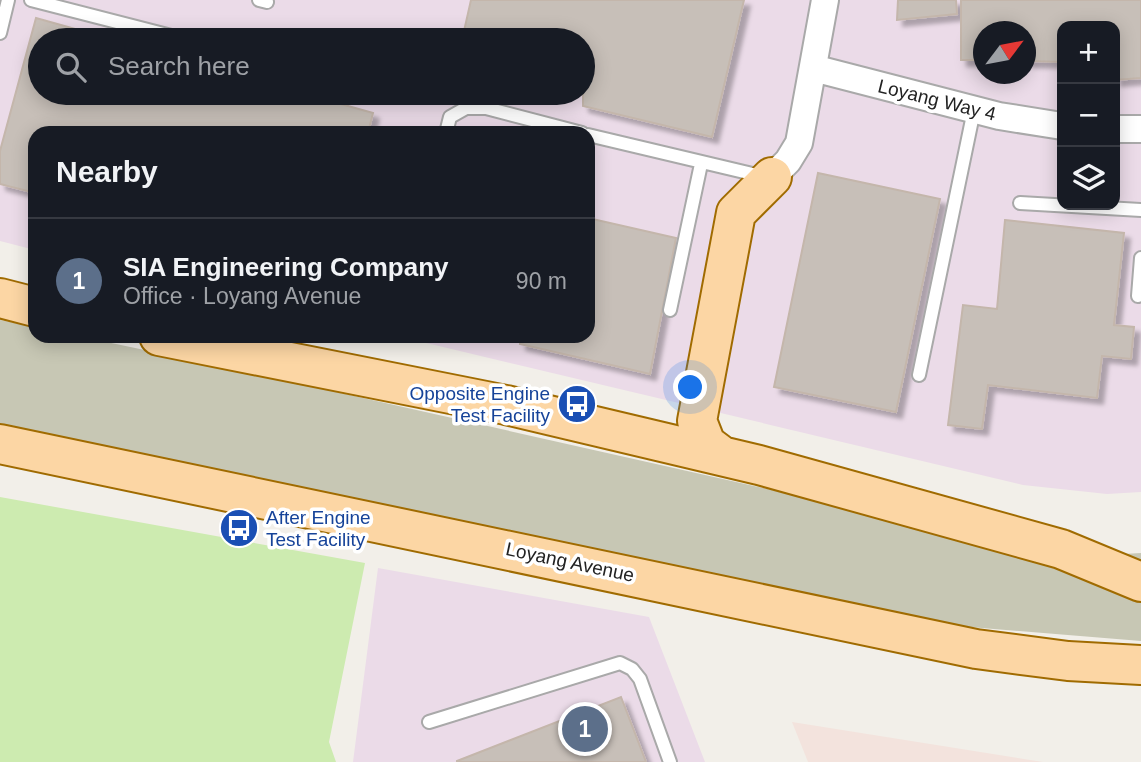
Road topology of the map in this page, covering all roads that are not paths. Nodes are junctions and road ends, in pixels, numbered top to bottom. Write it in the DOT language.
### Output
graph roads {
  1 [pos="8,0"];
  2 [pos="31,0"];
  3 [pos="825,0"];
  4 [pos="140,28"];
  5 [pos="0,33"];
  6 [pos="813,68"];
  7 [pos="974,110"];
  8 [pos="1057,125"];
  9 [pos="448,126"];
  10 [pos="555,126"];
  11 [pos="1120,129"];
  12 [pos="1141,129"];
  13 [pos="595,137"];
  14 [pos="701,164"];
  15 [pos="772,177"];
  16 [pos="1020,203"];
  17 [pos="1141,211"];
  18 [pos="1141,258"];
  19 [pos="1138,296"];
  20 [pos="0,298"];
  21 [pos="28,305"];
  22 [pos="670,310"];
  23 [pos="194,343"];
  24 [pos="919,375"];
  25 [pos="0,444"];
  26 [pos="722,456"];
  27 [pos="1141,582"];
  28 [pos="1141,666"];
  29 [pos="429,722"];
  30 [pos="670,762"];
  1 -- 5 [label="lane"];
  2 -- 4 [label="lane"];
  3 -- 6 [label="street"];
  6 -- 7 [label="street, Loyang Way 4"];
  6 -- 15 [label="street"];
  7 -- 8 [label="street, Loyang Way 4"];
  7 -- 24 [label="lane"];
  9 -- 10 [label="lane"];
  11 -- 12 [label="street"];
  13 -- 14 [label="lane"];
  14 -- 15 [label="lane"];
  14 -- 22 [label="lane"];
  15 -- 26 [label="main road"];
  16 -- 17 [label="lane"];
  18 -- 19 [label="lane"];
  20 -- 21 [label="main road"];
  23 -- 26 [label="main road"];
  25 -- 28 [label="main road, Loyang Avenue"];
  26 -- 27 [label="main road"];
  29 -- 30 [label="lane"];
}
